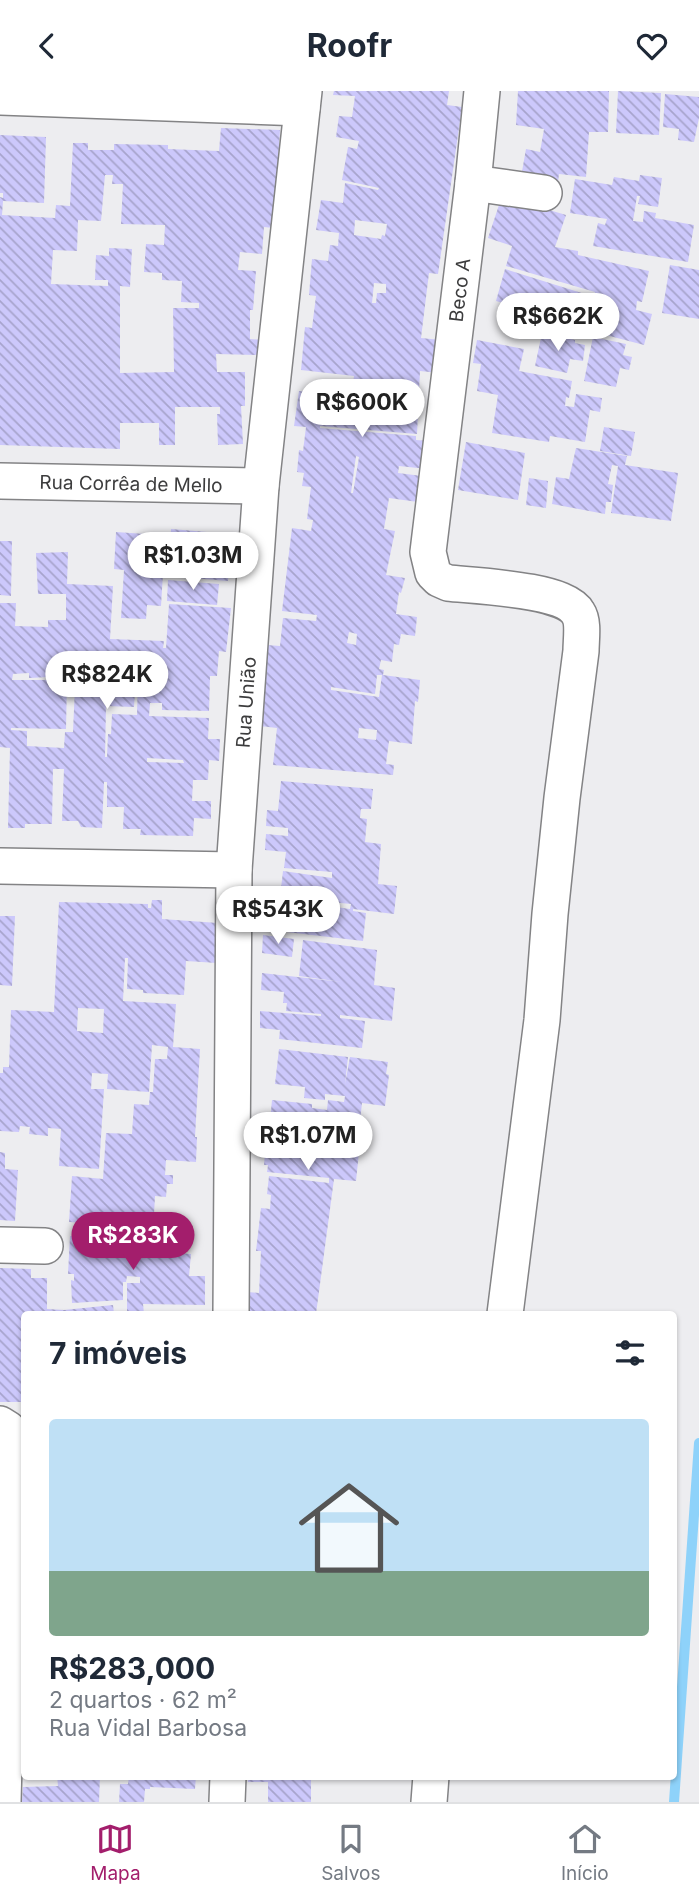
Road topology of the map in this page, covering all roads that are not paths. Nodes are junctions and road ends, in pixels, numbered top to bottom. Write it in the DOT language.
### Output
graph roads {
  1 [pos="482,91"];
  2 [pos="0,97"];
  3 [pos="303,99"];
  4 [pos="473,183"];
  5 [pos="544,193"];
  6 [pos="0,481"];
  7 [pos="261,486"];
  8 [pos="0,866"];
  9 [pos="234,870"];
  10 [pos="0,1245"];
  11 [pos="45,1246"];
  12 [pos="231,1311"];
  13 [pos="505,1311"];
  14 [pos="0,1424"];
  15 [pos="228,1780"];
  16 [pos="431,1780"];
  17 [pos="4,1802"];
  18 [pos="227,1802"];
  19 [pos="429,1802"];
  1 -- 4 [label="street, Beco A"];
  2 -- 3 [label="street"];
  3 -- 7 [label="street, Rua União"];
  4 -- 5 [label="street"];
  4 -- 13 [label="street, Beco A"];
  6 -- 7 [label="street, Rua Corrêa de Mello"];
  7 -- 9 [label="street, Rua União"];
  8 -- 9 [label="street"];
  9 -- 12 [label="street, Rua União"];
  10 -- 11 [label="street"];
  14 -- 17 [label="street"];
  15 -- 18 [label="street"];
  16 -- 19 [label="street"];
}
